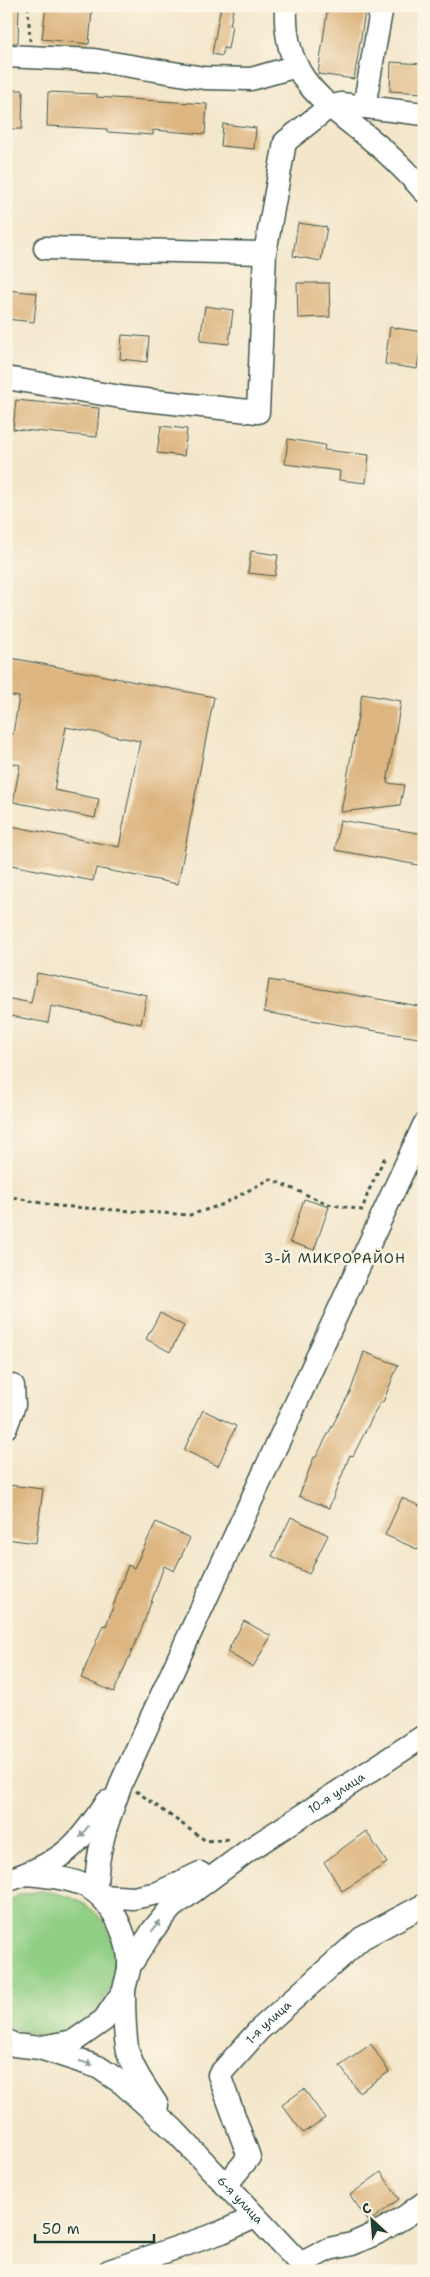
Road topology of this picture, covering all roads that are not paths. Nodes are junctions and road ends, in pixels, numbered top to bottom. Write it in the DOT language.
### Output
graph roads {
  1 [pos="286,6"];
  2 [pos="382,6"];
  3 [pos="6,56"];
  4 [pos="296,66"];
  5 [pos="329,107"];
  6 [pos="364,107"];
  7 [pos="424,114"];
  8 [pos="424,191"];
  9 [pos="45,248"];
  10 [pos="265,253"];
  11 [pos="6,378"];
  12 [pos="424,1125"];
  13 [pos="417,1153"];
  14 [pos="13,1386"];
  15 [pos="6,1427"];
  16 [pos="424,1736"];
  17 [pos="123,1779"];
  18 [pos="249,1850"];
  19 [pos="16,1878"];
  20 [pos="99,1894"];
  21 [pos="424,1905"];
  22 [pos="129,1967"];
  23 [pos="124,1990"];
  24 [pos="9,2044"];
  25 [pos="40,2048"];
  26 [pos="174,2130"];
  27 [pos="226,2185"];
  28 [pos="424,2203"];
  29 [pos="255,2217"];
  30 [pos="303,2267"];
  31 [pos="109,2271"];
  1 -- 4 [label="street"];
  2 -- 6 [label="street"];
  3 -- 4 [label="street"];
  4 -- 5 [label="street"];
  5 -- 6 [label="street"];
  5 -- 8 [label="street"];
  5 -- 10 [label="street"];
  6 -- 7 [label="street"];
  9 -- 10 [label="street"];
  10 -- 11 [label="street"];
  12 -- 13 [label="street"];
  13 -- 17 [label="street"];
  14 -- 15 [label="street"];
  16 -- 18 [label="street, 10-я улица"];
  17 -- 19 [label="street, one-way"];
  17 -- 20 [label="street"];
  18 -- 20 [label="street, 10-я улица"];
  22 -- 18 [label="street, 10-я улица, one-way"];
  19 -- 20 [label="street"];
  20 -- 22 [label="street"];
  21 -- 27 [label="street, 1-я улица"];
  22 -- 23 [label="street"];
  23 -- 25 [label="street"];
  23 -- 26 [label="street"];
  24 -- 25 [label="street"];
  25 -- 26 [label="street, one-way"];
  26 -- 27 [label="street, 6-я улица"];
  27 -- 29 [label="street, 6-я улица"];
  28 -- 30 [label="street"];
  29 -- 30 [label="street, 6-я улица"];
  29 -- 31 [label="street"];
}
